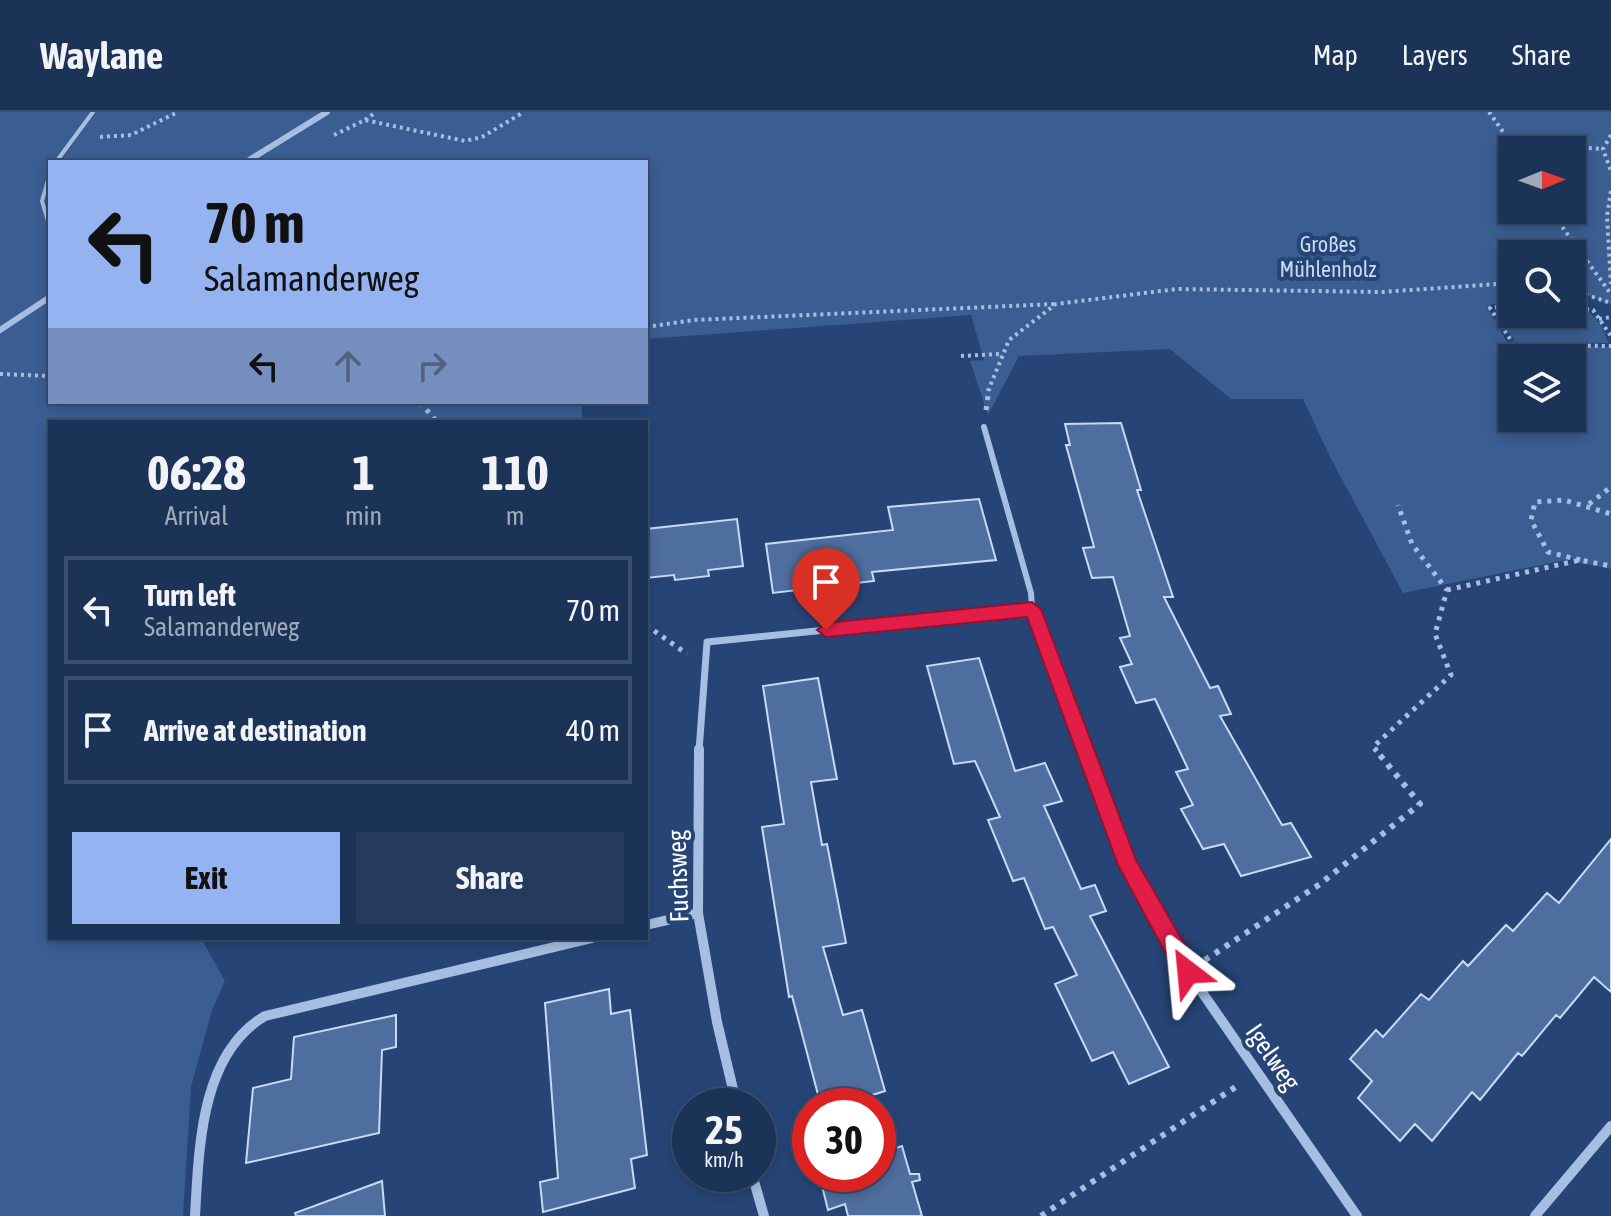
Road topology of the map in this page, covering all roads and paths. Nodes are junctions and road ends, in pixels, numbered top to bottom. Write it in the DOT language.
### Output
graph roads {
  1 [pos="93,112"];
  2 [pos="178,112"];
  3 [pos="327,112"];
  4 [pos="376,112"];
  5 [pos="524,112"];
  6 [pos="1489,112"];
  7 [pos="365,120"];
  8 [pos="1611,135"];
  9 [pos="1507,136"];
  10 [pos="327,137"];
  11 [pos="72,139"];
  12 [pos="1586,148"];
  13 [pos="1603,149"];
  14 [pos="57,160"];
  15 [pos="249,160"];
  16 [pos="1611,171"];
  17 [pos="48,178"];
  18 [pos="1611,191"];
  19 [pos="1560,224"];
  20 [pos="48,225"];
  21 [pos="1498,284"];
  22 [pos="1611,284"];
  23 [pos="1611,294"];
  24 [pos="1586,296"];
  25 [pos="48,298"];
  26 [pos="1056,304"];
  27 [pos="1611,305"];
  28 [pos="1498,307"];
  29 [pos="1586,307"];
  30 [pos="1611,317"];
  31 [pos="1599,319"];
  32 [pos="1498,322"];
  33 [pos="648,327"];
  34 [pos="1502,328"];
  35 [pos="0,330"];
  36 [pos="1611,336"];
  37 [pos="1611,346"];
  38 [pos="1001,354"];
  39 [pos="961,356"];
  40 [pos="0,374"];
  41 [pos="48,376"];
  42 [pos="422,404"];
  43 [pos="435,420"];
  44 [pos="984,427"];
  45 [pos="1611,487"];
  46 [pos="1398,505"];
  47 [pos="1588,505"];
  48 [pos="1611,514"];
  49 [pos="1580,560"];
  50 [pos="1611,566"];
  51 [pos="1447,590"];
  52 [pos="1032,609"];
  53 [pos="648,626"];
  54 [pos="704,666"];
  55 [pos="698,913"];
  56 [pos="648,925"];
  57 [pos="584,940"];
  58 [pos="1188,972"];
  59 [pos="1256,1073"];
  60 [pos="733,1088"];
  61 [pos="1611,1126"];
  62 [pos="757,1192"];
  63 [pos="195,1216"];
  64 [pos="764,1216"];
  65 [pos="1041,1216"];
  66 [pos="1357,1216"];
  67 [pos="1535,1216"];
  1 -- 11 [label="lane"];
  2 -- 11 [label="path"];
  3 -- 15 [label="street"];
  4 -- 7 [label="path"];
  5 -- 7 [label="path"];
  6 -- 9 [label="path"];
  7 -- 10 [label="path"];
  8 -- 13 [label="path"];
  11 -- 14 [label="lane"];
  12 -- 13 [label="path"];
  13 -- 16 [label="path"];
  17 -- 20 [label="lane"];
  18 -- 22 [label="path"];
  19 -- 23 [label="path"];
  21 -- 26 [label="path"];
  24 -- 27 [label="path"];
  25 -- 35 [label="street"];
  26 -- 33 [label="path"];
  26 -- 38 [label="path"];
  28 -- 32 [label="path"];
  29 -- 31 [label="path"];
  30 -- 31 [label="path"];
  31 -- 36 [label="path"];
  34 -- 37 [label="path"];
  38 -- 39 [label="path"];
  38 -- 44 [label="path"];
  40 -- 41 [label="path"];
  42 -- 43 [label="path"];
  44 -- 52 [label="lane"];
  45 -- 47 [label="path"];
  46 -- 51 [label="path"];
  47 -- 48 [label="path"];
  47 -- 49 [label="path"];
  49 -- 50 [label="path"];
  49 -- 51 [label="path"];
  51 -- 58 [label="path"];
  52 -- 54 [label="street, Fuchsweg"];
  52 -- 58 [label="street, Igelweg"];
  53 -- 54 [label="path"];
  54 -- 55 [label="street, Fuchsweg"];
  55 -- 56 [label="street"];
  55 -- 60 [label="street, Fuchsweg"];
  57 -- 63 [label="street"];
  58 -- 59 [label="street, Igelweg"];
  59 -- 65 [label="path"];
  59 -- 66 [label="street, Igelweg"];
  61 -- 67 [label="street"];
  62 -- 64 [label="street"];
}
